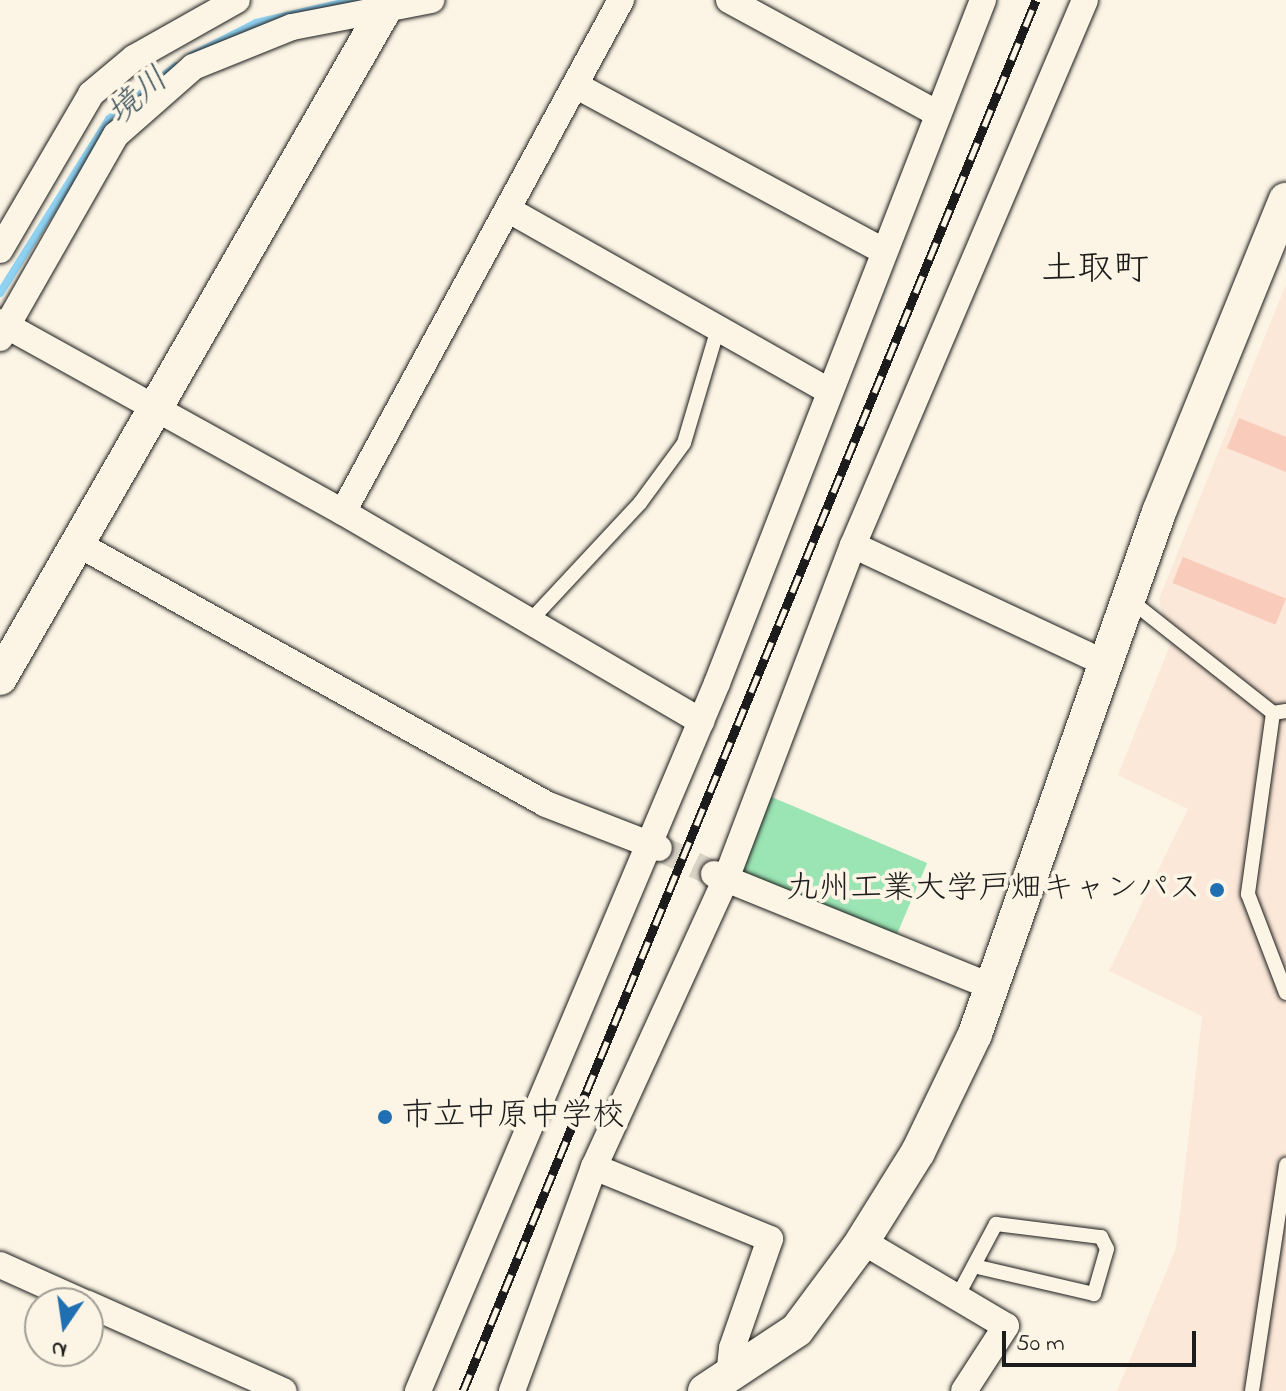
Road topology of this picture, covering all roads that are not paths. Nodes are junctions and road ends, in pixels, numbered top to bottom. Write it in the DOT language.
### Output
graph roads {
  1 [pos="237,0"];
  2 [pos="431,0"];
  3 [pos="621,0"];
  4 [pos="729,0"];
  5 [pos="983,0"];
  6 [pos="1085,0"];
  7 [pos="387,5"];
  8 [pos="577,86"];
  9 [pos="938,114"];
  10 [pos="1286,200"];
  11 [pos="509,210"];
  12 [pos="0,250"];
  13 [pos="883,251"];
  14 [pos="718,328"];
  15 [pos="2,329"];
  16 [pos="829,391"];
  17 [pos="155,409"];
  18 [pos="343,512"];
  19 [pos="78,544"];
  20 [pos="853,545"];
  21 [pos="1129,599"];
  22 [pos="530,621"];
  23 [pos="1105,663"];
  24 [pos="0,678"];
  25 [pos="1280,712"];
  26 [pos="701,721"];
  27 [pos="653,845"];
  28 [pos="720,876"];
  29 [pos="992,987"];
  30 [pos="1286,993"];
  31 [pos="1286,1165"];
  32 [pos="594,1167"];
  33 [pos="862,1241"];
  34 [pos="0,1265"];
  35 [pos="974,1266"];
  36 [pos="49,1287"];
  37 [pos="957,1297"];
  38 [pos="104,1312"];
  39 [pos="717,1384"];
  40 [pos="283,1391"];
  41 [pos="418,1391"];
  42 [pos="512,1391"];
  43 [pos="964,1391"];
  44 [pos="1252,1391"];
  1 -- 12 [label="street"];
  2 -- 7 [label="street"];
  3 -- 8 [label="street"];
  4 -- 9 [label="street"];
  5 -- 9 [label="street"];
  6 -- 20 [label="street"];
  7 -- 15 [label="street"];
  7 -- 17 [label="street"];
  8 -- 11 [label="street"];
  8 -- 13 [label="street"];
  9 -- 13 [label="street"];
  10 -- 21 [label="street"];
  11 -- 14 [label="street"];
  11 -- 18 [label="street"];
  13 -- 16 [label="street"];
  14 -- 16 [label="street"];
  14 -- 22 [label="lane"];
  15 -- 17 [label="street"];
  16 -- 26 [label="street"];
  17 -- 18 [label="street"];
  17 -- 19 [label="street"];
  18 -- 22 [label="street"];
  19 -- 24 [label="street"];
  19 -- 27 [label="street"];
  20 -- 23 [label="street"];
  20 -- 28 [label="street"];
  21 -- 23 [label="street"];
  21 -- 25 [label="lane"];
  22 -- 26 [label="street"];
  23 -- 29 [label="street"];
  25 -- 30 [label="lane"];
  26 -- 27 [label="street"];
  27 -- 41 [label="street"];
  28 -- 29 [label="street"];
  28 -- 32 [label="street"];
  29 -- 33 [label="street"];
  31 -- 44 [label="lane"];
  32 -- 39 [label="street"];
  32 -- 42 [label="street"];
  33 -- 37 [label="street"];
  33 -- 39 [label="street"];
  34 -- 36 [label="street"];
  35 -- 35 [label="lane"];
  35 -- 37 [label="lane"];
  37 -- 43 [label="street"];
  38 -- 40 [label="street"];
}
